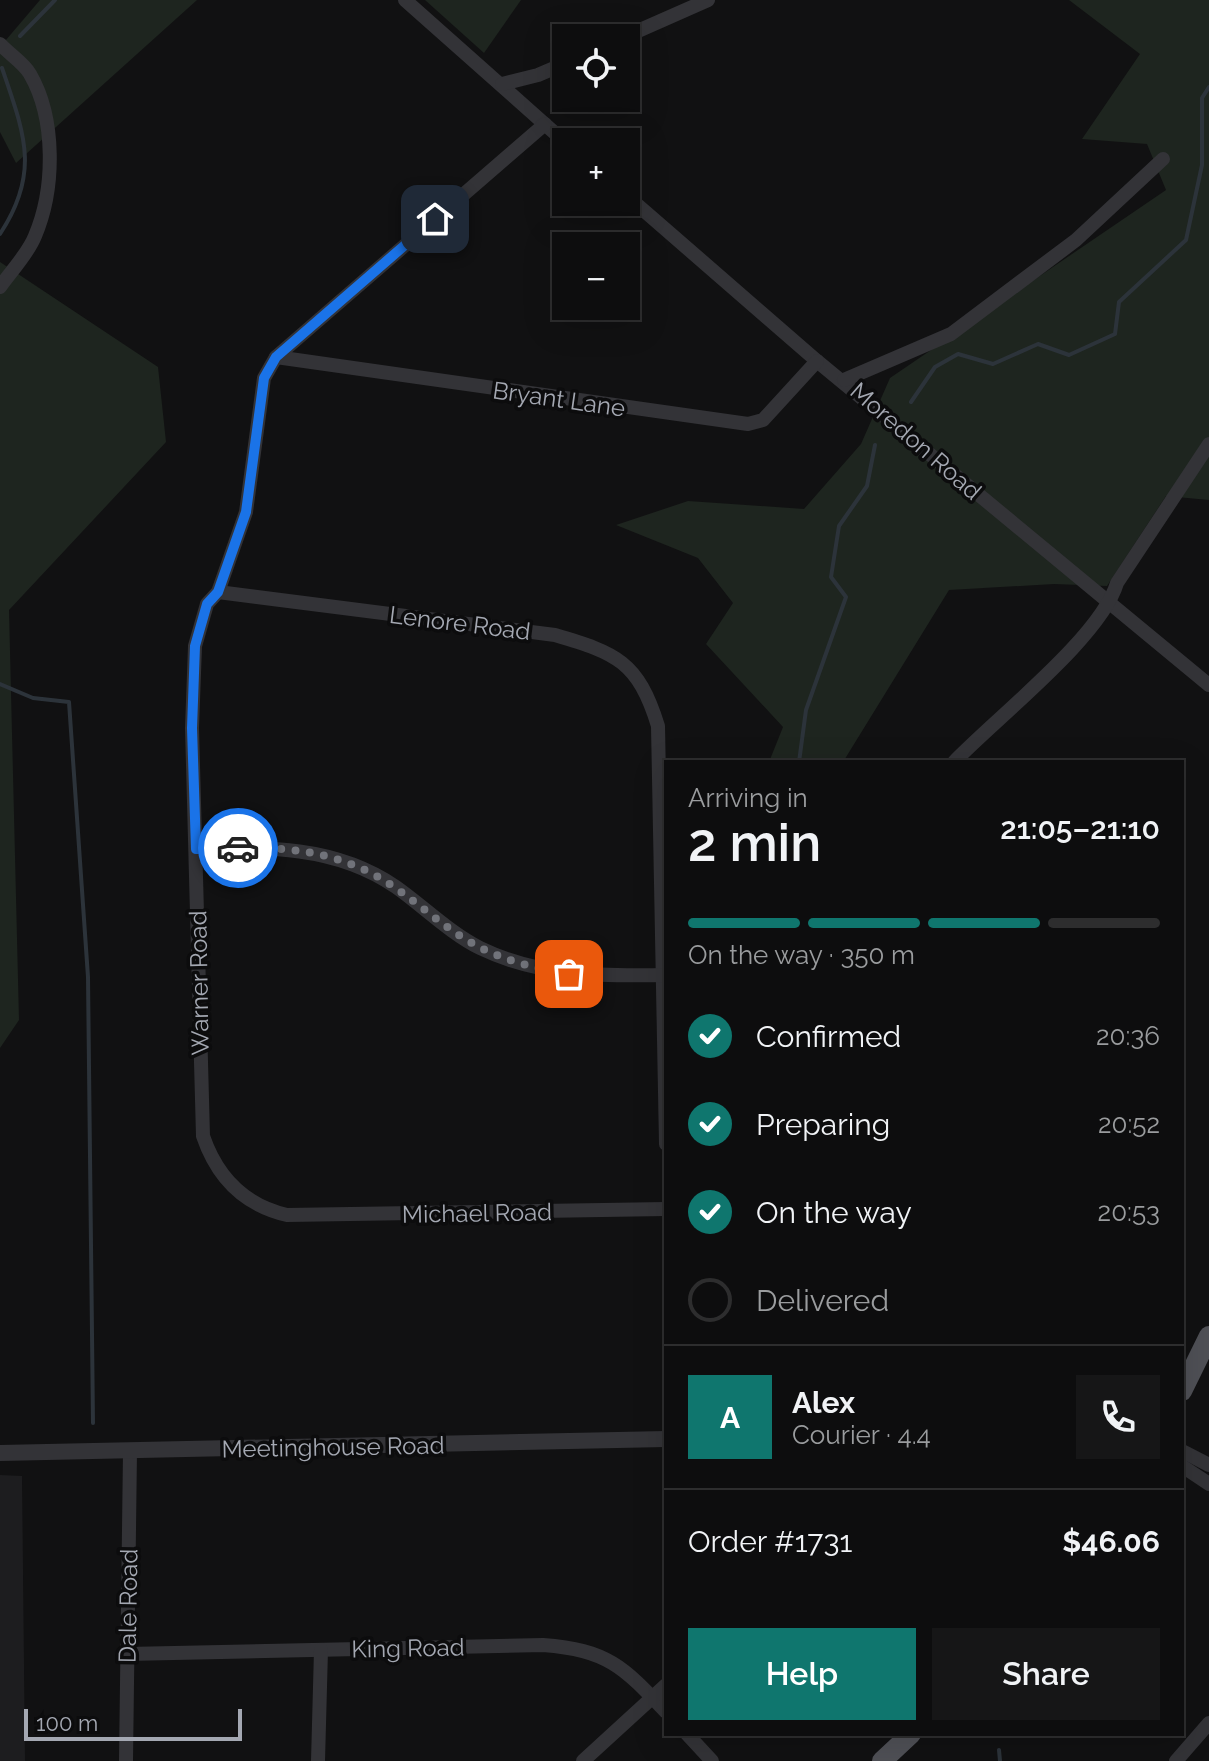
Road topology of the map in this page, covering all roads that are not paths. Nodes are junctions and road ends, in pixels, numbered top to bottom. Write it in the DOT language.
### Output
graph roads {
  1 [pos="405,0"];
  2 [pos="708,0"];
  3 [pos="640,30"];
  4 [pos="0,44"];
  5 [pos="552,69"];
  6 [pos="502,84"];
  7 [pos="545,124"];
  8 [pos="552,130"];
  9 [pos="1163,159"];
  10 [pos="640,207"];
  11 [pos="0,287"];
  12 [pos="276,357"];
  13 [pos="817,361"];
  14 [pos="844,380"];
  15 [pos="1209,444"];
  16 [pos="218,592"];
  17 [pos="1111,603"];
  18 [pos="1209,685"];
  19 [pos="956,760"];
  20 [pos="196,849"];
  21 [pos="664,975"];
  22 [pos="664,1209"];
  23 [pos="287,1215"];
  24 [pos="1209,1336"];
  25 [pos="1184,1387"];
  26 [pos="664,1439"];
  27 [pos="130,1452"];
  28 [pos="1184,1452"];
  29 [pos="0,1453"];
  30 [pos="1209,1465"];
  31 [pos="1184,1467"];
  32 [pos="1209,1484"];
  33 [pos="321,1650"];
  34 [pos="127,1654"];
  35 [pos="664,1687"];
  36 [pos="653,1698"];
  37 [pos="664,1710"];
  38 [pos="1209,1723"];
  39 [pos="689,1736"];
  40 [pos="909,1736"];
  41 [pos="126,1761"];
  42 [pos="318,1761"];
  43 [pos="583,1761"];
  44 [pos="712,1761"];
  45 [pos="882,1761"];
  46 [pos="1176,1761"];
  1 -- 6 [label="street"];
  2 -- 3 [label="street"];
  4 -- 11 [label="street"];
  5 -- 6 [label="street"];
  6 -- 7 [label="street"];
  7 -- 8 [label="street"];
  7 -- 12 [label="street, Warner Road"];
  9 -- 14 [label="street"];
  10 -- 13 [label="street, Moredon Road"];
  12 -- 13 [label="street, Bryant Lane"];
  12 -- 16 [label="street, Warner Road"];
  13 -- 14 [label="street, Moredon Road"];
  14 -- 17 [label="street, Moredon Road"];
  15 -- 17 [label="street"];
  16 -- 20 [label="street, Warner Road"];
  16 -- 21 [label="street, Lenore Road"];
  17 -- 18 [label="street, Moredon Road"];
  17 -- 19 [label="street"];
  20 -- 21 [label="street"];
  20 -- 23 [label="street, Warner Road"];
  22 -- 23 [label="street, Michael Road"];
  24 -- 25 [label="main road"];
  26 -- 27 [label="street, Meetinghouse Road"];
  27 -- 29 [label="street, Meetinghouse Road"];
  27 -- 34 [label="street, Dale Road"];
  28 -- 30 [label="street"];
  31 -- 32 [label="street"];
  33 -- 34 [label="street, King Road"];
  33 -- 36 [label="street, King Road"];
  33 -- 42 [label="street"];
  34 -- 41 [label="street, Dale Road"];
  35 -- 36 [label="street"];
  36 -- 37 [label="street, King Road"];
  36 -- 43 [label="street"];
  38 -- 46 [label="street"];
  39 -- 44 [label="street"];
  40 -- 45 [label="main road"];
}
